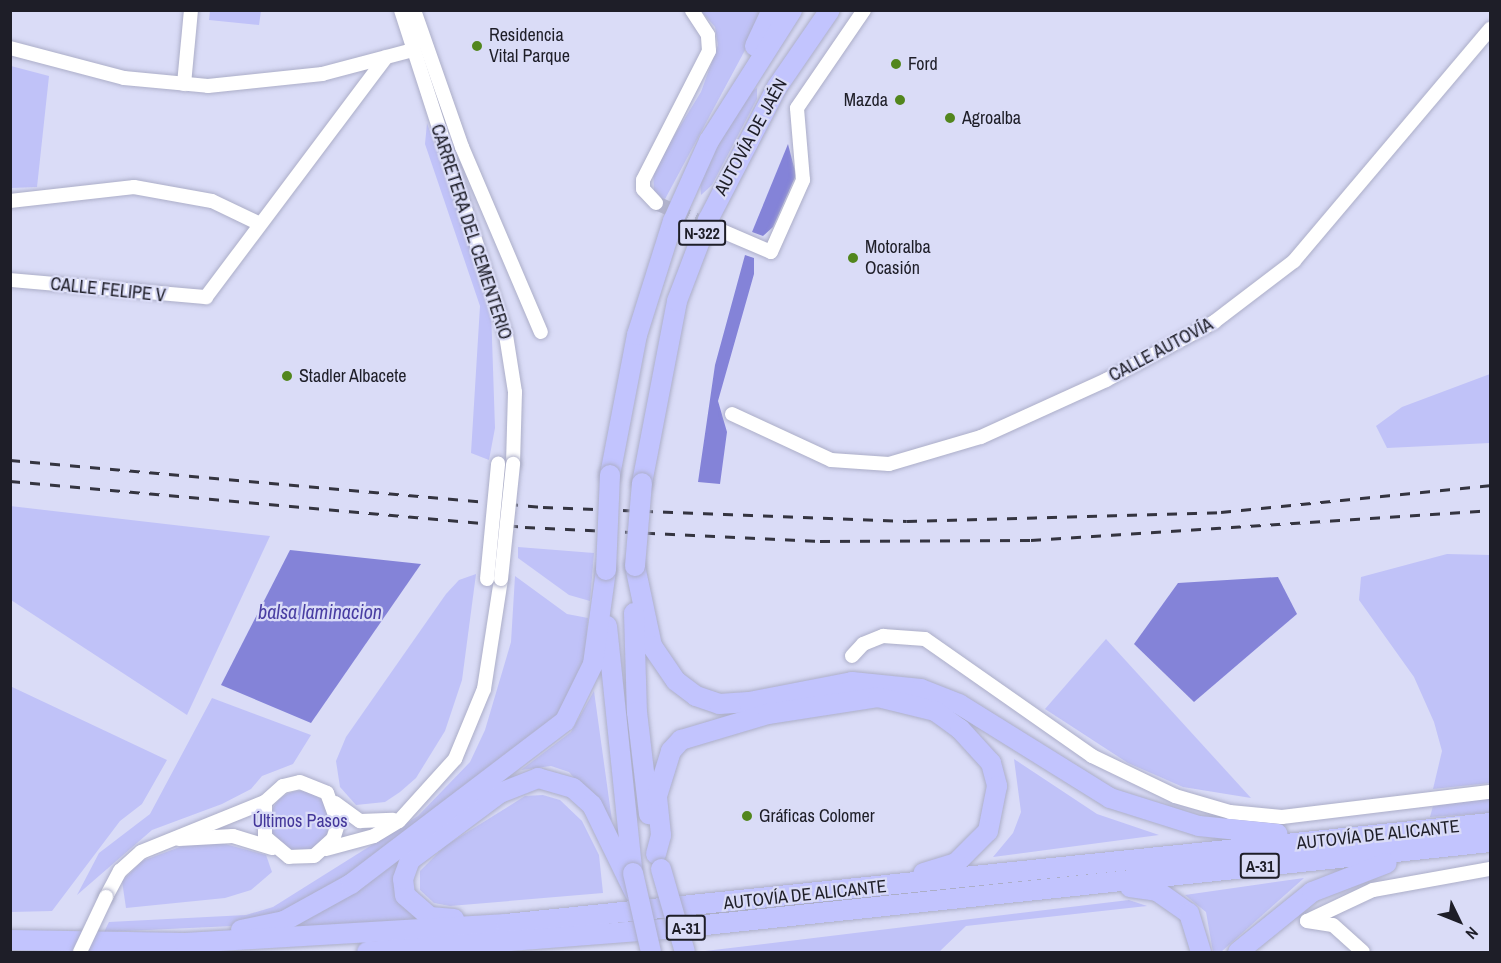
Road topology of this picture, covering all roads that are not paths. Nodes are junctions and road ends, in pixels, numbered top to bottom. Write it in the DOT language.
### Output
graph roads {
  1 [pos="191,10"];
  2 [pos="401,10"];
  3 [pos="414,10"];
  4 [pos="692,10"];
  5 [pos="772,10"];
  6 [pos="792,10"];
  7 [pos="830,10"];
  8 [pos="864,10"];
  9 [pos="1491,29"];
  10 [pos="10,48"];
  11 [pos="413,50"];
  12 [pos="386,57"];
  13 [pos="184,84"];
  14 [pos="709,141"];
  15 [pos="10,201"];
  16 [pos="656,203"];
  17 [pos="260,224"];
  18 [pos="722,231"];
  19 [pos="10,280"];
  20 [pos="541,332"];
  21 [pos="732,414"];
  22 [pos="498,464"];
  23 [pos="635,566"];
  24 [pos="606,570"];
  25 [pos="494,579"];
  26 [pos="852,656"];
  27 [pos="855,691"];
  28 [pos="894,692"];
  29 [pos="1491,792"];
  30 [pos="265,802"];
  31 [pos="334,803"];
  32 [pos="401,820"];
  33 [pos="1491,823"];
  34 [pos="1336,839"];
  35 [pos="165,840"];
  36 [pos="1491,842"];
  37 [pos="1444,846"];
  38 [pos="274,849"];
  39 [pos="326,849"];
  40 [pos="659,862"];
  41 [pos="1491,870"];
  42 [pos="1077,885"];
  43 [pos="840,891"];
  44 [pos="636,895"];
  45 [pos="506,924"];
  46 [pos="10,940"];
  47 [pos="185,943"];
  48 [pos="80,952"];
  49 [pos="367,952"];
  50 [pos="651,952"];
  51 [pos="686,952"];
  52 [pos="1201,952"];
  53 [pos="1238,952"];
  54 [pos="1363,952"];
  1 -- 13 [label="street"];
  2 -- 11 [label="street, CARRETERA DEL CEMENTERIO"];
  3 -- 20 [label="street"];
  4 -- 16 [label="street"];
  5 -- 14 [label="highway"];
  6 -- 14 [label="highway, AUTOVÍA DE JAÉN / N-322"];
  7 -- 23 [label="highway, AUTOVÍA DE JAÉN / N-322, bridge"];
  8 -- 18 [label="street"];
  9 -- 21 [label="street, CALLE AUTOVÍA"];
  10 -- 13 [label="street"];
  11 -- 12 [label="street"];
  11 -- 25 [label="street, CARRETERA DEL CEMENTERIO, bridge"];
  12 -- 13 [label="street"];
  12 -- 17 [label="street"];
  14 -- 24 [label="highway, AUTOVÍA DE JAÉN / N-322, bridge"];
  15 -- 17 [label="street"];
  17 -- 19 [label="street, CALLE FELIPE V"];
  22 -- 25 [label="street, bridge"];
  23 -- 27 [label="highway"];
  23 -- 40 [label="highway, N-322"];
  24 -- 44 [label="highway, N-322, bridge"];
  24 -- 47 [label="highway"];
  25 -- 32 [label="street"];
  26 -- 29 [label="street"];
  27 -- 28 [label="highway"];
  27 -- 40 [label="highway"];
  28 -- 34 [label="highway"];
  28 -- 43 [label="highway"];
  30 -- 31 [label="street"];
  30 -- 35 [label="street"];
  30 -- 38 [label="street"];
  31 -- 32 [label="street"];
  31 -- 39 [label="street"];
  32 -- 39 [label="street"];
  33 -- 34 [label="highway, AUTOVÍA DE ALICANTE / A-31"];
  34 -- 43 [label="highway, AUTOVÍA DE ALICANTE / A-31"];
  35 -- 38 [label="street"];
  35 -- 48 [label="street, bridge"];
  36 -- 37 [label="highway, AUTOVÍA DE ALICANTE / A-31"];
  37 -- 42 [label="highway, AUTOVÍA DE ALICANTE / A-31"];
  37 -- 53 [label="highway"];
  38 -- 39 [label="street"];
  40 -- 51 [label="highway, N-322, bridge"];
  41 -- 54 [label="street"];
  42 -- 49 [label="highway, AUTOVÍA DE ALICANTE / A-31"];
  42 -- 52 [label="highway"];
  43 -- 45 [label="highway, AUTOVÍA DE ALICANTE / A-31"];
  44 -- 45 [label="highway"];
  44 -- 50 [label="highway, N-322, bridge"];
  45 -- 47 [label="highway, AUTOVÍA DE ALICANTE / A-31"];
  46 -- 47 [label="highway, AUTOVÍA DE ALICANTE / A-31"];
}
